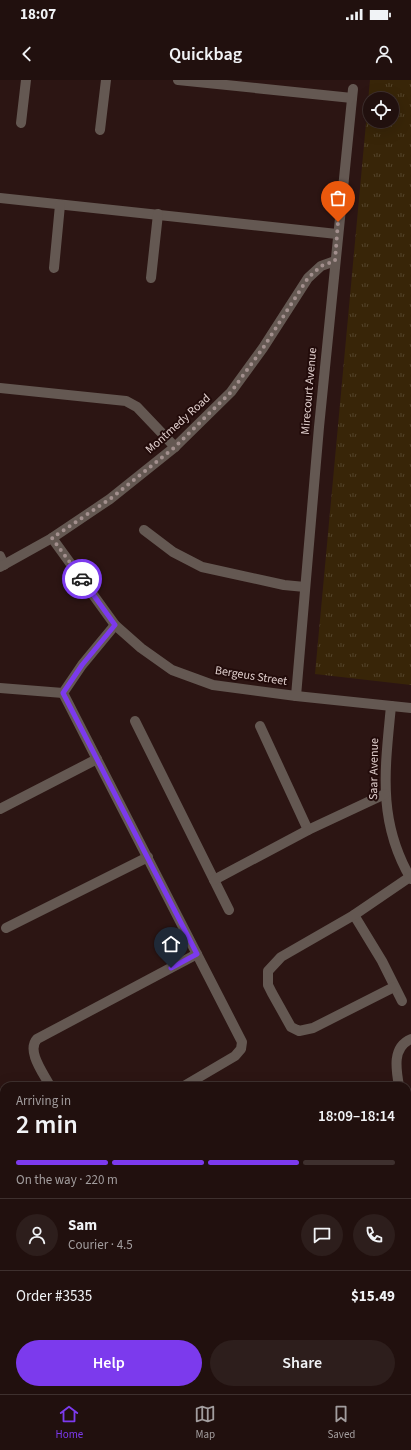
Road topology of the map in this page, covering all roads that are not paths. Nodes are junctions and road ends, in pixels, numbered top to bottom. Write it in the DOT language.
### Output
graph roads {
  1 [pos="26,80"];
  2 [pos="106,80"];
  3 [pos="178,80"];
  4 [pos="21,123"];
  5 [pos="100,130"];
  6 [pos="0,198"];
  7 [pos="60,205"];
  8 [pos="158,214"];
  9 [pos="337,234"];
  10 [pos="335,261"];
  11 [pos="54,268"];
  12 [pos="151,278"];
  13 [pos="0,388"];
  14 [pos="175,447"];
  15 [pos="144,530"];
  16 [pos="52,538"];
  17 [pos="1,563"];
  18 [pos="305,587"];
  19 [pos="115,625"];
  20 [pos="0,688"];
  21 [pos="63,693"];
  22 [pos="296,696"];
  23 [pos="391,706"];
  24 [pos="411,708"];
  25 [pos="135,721"];
  26 [pos="260,726"];
  27 [pos="97,759"];
  28 [pos="384,794"];
  29 [pos="0,809"];
  30 [pos="308,830"];
  31 [pos="148,857"];
  32 [pos="410,878"];
  33 [pos="214,880"];
  34 [pos="229,910"];
  35 [pos="354,915"];
  36 [pos="6,928"];
  37 [pos="197,954"];
  38 [pos="394,987"];
  39 [pos="402,1001"];
  40 [pos="411,1039"];
  41 [pos="48,1082"];
  42 [pos="191,1082"];
  43 [pos="399,1082"];
  1 -- 4 [label="street"];
  2 -- 5 [label="street"];
  3 -- 9 [label="street, Mirecourt Avenue"];
  6 -- 7 [label="street"];
  7 -- 8 [label="street"];
  7 -- 11 [label="street"];
  8 -- 9 [label="street"];
  8 -- 12 [label="street"];
  9 -- 10 [label="street, Mirecourt Avenue"];
  10 -- 14 [label="street, Montmedy Road"];
  10 -- 18 [label="street, Mirecourt Avenue"];
  13 -- 14 [label="street"];
  14 -- 16 [label="street, Montmedy Road"];
  15 -- 18 [label="street"];
  16 -- 17 [label="street, Montmedy Road"];
  16 -- 19 [label="street, Bergeus Street"];
  18 -- 22 [label="street, Mirecourt Avenue"];
  19 -- 21 [label="street"];
  19 -- 22 [label="street, Bergeus Street"];
  20 -- 21 [label="street"];
  21 -- 27 [label="street"];
  22 -- 23 [label="street, Bergeus Street"];
  23 -- 24 [label="street, Bergeus Street"];
  23 -- 28 [label="street, Saar Avenue"];
  25 -- 33 [label="street"];
  26 -- 30 [label="street"];
  27 -- 29 [label="street"];
  27 -- 31 [label="street"];
  28 -- 30 [label="street"];
  28 -- 32 [label="street, Saar Avenue"];
  30 -- 33 [label="street"];
  31 -- 36 [label="street"];
  31 -- 37 [label="street"];
  32 -- 35 [label="street"];
  33 -- 34 [label="street"];
  35 -- 38 [label="street"];
  35 -- 38 [label="street"];
  37 -- 41 [label="street"];
  37 -- 42 [label="street"];
  38 -- 39 [label="street"];
  40 -- 43 [label="street"];
}
